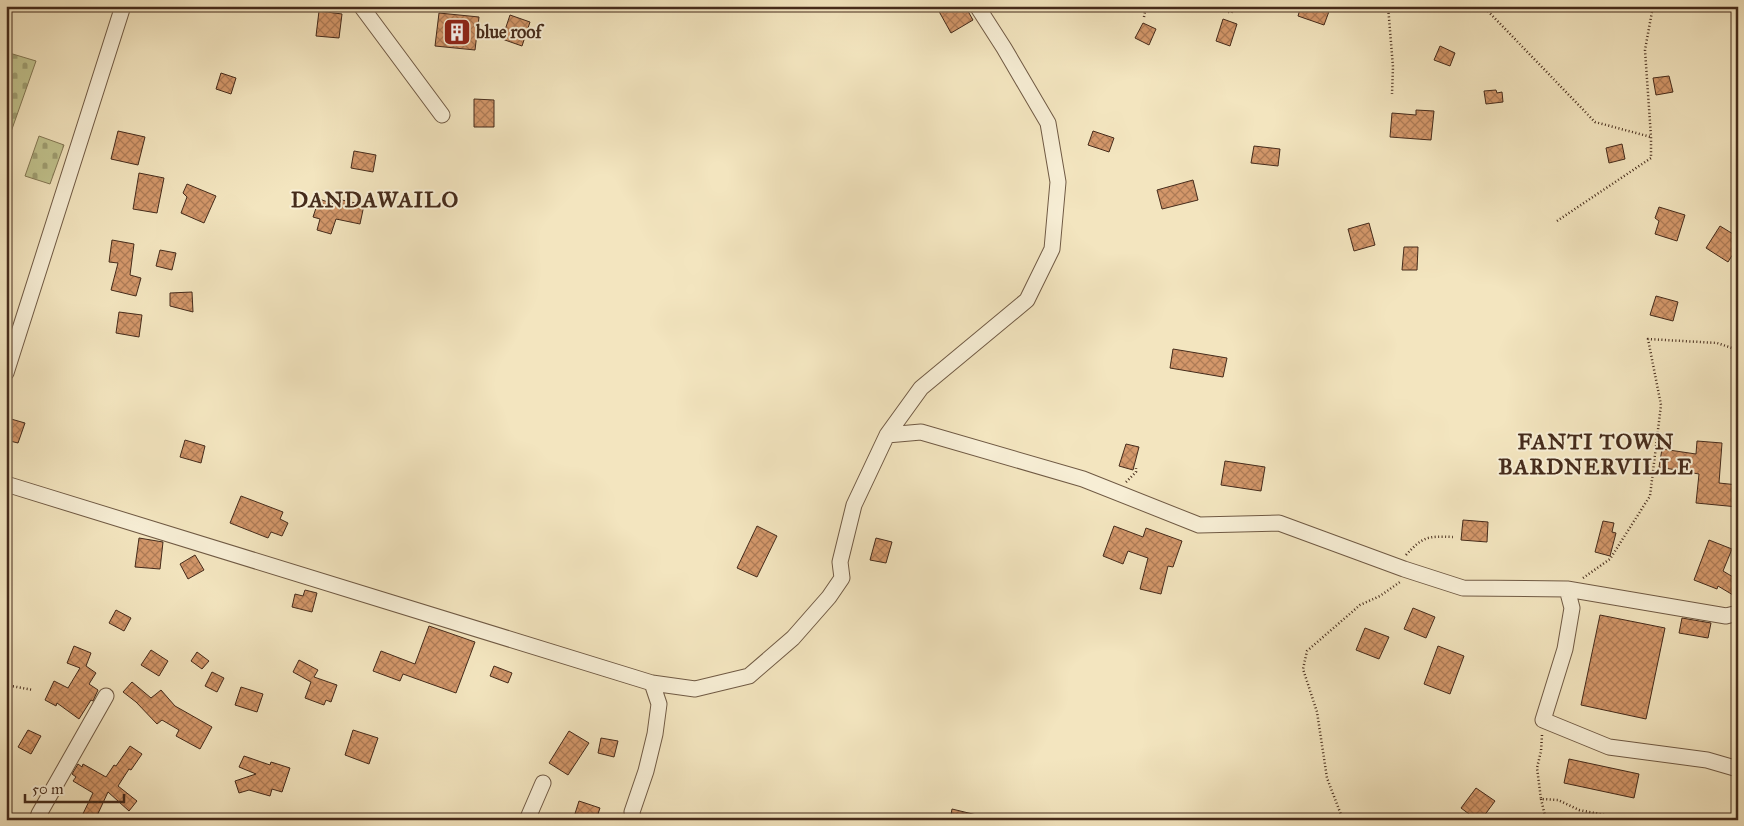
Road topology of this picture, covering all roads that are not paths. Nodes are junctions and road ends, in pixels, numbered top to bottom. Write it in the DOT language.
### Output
graph roads {
  1 [pos="123,6"];
  2 [pos="361,6"];
  3 [pos="977,6"];
  4 [pos="442,115"];
  5 [pos="6,372"];
  6 [pos="887,435"];
  7 [pos="6,484"];
  8 [pos="1567,589"];
  9 [pos="1738,613"];
  10 [pos="652,683"];
  11 [pos="106,696"];
  12 [pos="1738,769"];
  13 [pos="543,783"];
  14 [pos="37,820"];
  15 [pos="527,820"];
  16 [pos="633,820"];
  1 -- 5 [label="street"];
  2 -- 4 [label="street"];
  3 -- 6 [label="street"];
  6 -- 8 [label="street"];
  6 -- 10 [label="street"];
  7 -- 10 [label="street"];
  8 -- 9 [label="street"];
  8 -- 12 [label="street"];
  10 -- 16 [label="street"];
  11 -- 14 [label="street"];
  13 -- 15 [label="street"];
}
